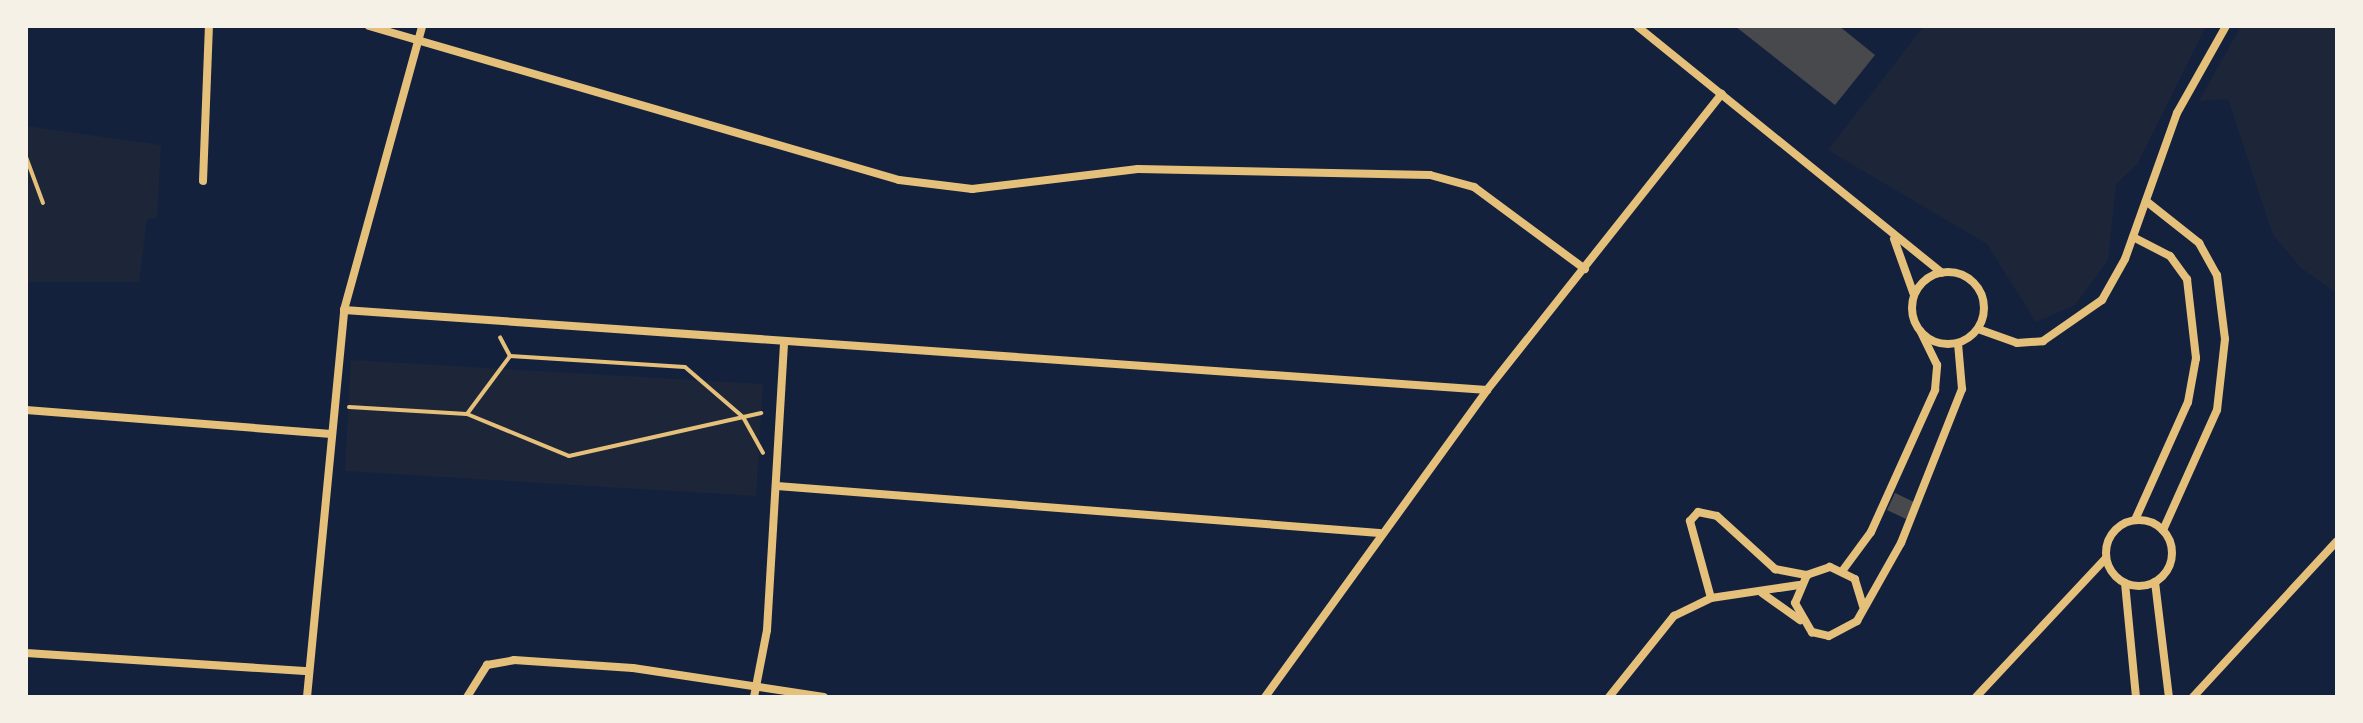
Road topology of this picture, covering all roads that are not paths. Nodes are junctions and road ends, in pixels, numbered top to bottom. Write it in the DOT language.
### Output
graph roads {
  1 [pos="209,26"];
  2 [pos="369,26"];
  3 [pos="422,26"];
  4 [pos="1637,26"];
  5 [pos="2226,26"];
  6 [pos="417,43"];
  7 [pos="1722,94"];
  8 [pos="203,181"];
  9 [pos="2146,201"];
  10 [pos="2133,237"];
  11 [pos="1894,238"];
  12 [pos="1585,269"];
  13 [pos="1942,273"];
  14 [pos="1914,295"];
  15 [pos="344,310"];
  16 [pos="1978,329"];
  17 [pos="1921,332"];
  18 [pos="1958,343"];
  19 [pos="784,344"];
  20 [pos="1487,390"];
  21 [pos="26,410"];
  22 [pos="328,434"];
  23 [pos="777,486"];
  24 [pos="2135,520"];
  25 [pos="2163,530"];
  26 [pos="1379,533"];
  27 [pos="2337,541"];
  28 [pos="2106,558"];
  29 [pos="1843,570"];
  30 [pos="1807,575"];
  31 [pos="2155,582"];
  32 [pos="2125,583"];
  33 [pos="1799,585"];
  34 [pos="1762,593"];
  35 [pos="1711,598"];
  36 [pos="1863,606"];
  37 [pos="1800,620"];
  38 [pos="26,653"];
  39 [pos="308,671"];
  40 [pos="756,694"];
  41 [pos="307,697"];
  42 [pos="467,697"];
  43 [pos="824,697"];
  44 [pos="1265,697"];
  45 [pos="1609,697"];
  46 [pos="1976,697"];
  47 [pos="2136,697"];
  48 [pos="2169,697"];
  49 [pos="2193,697"];
  1 -- 8 [label="street"];
  2 -- 6 [label="street"];
  3 -- 6 [label="street"];
  4 -- 7 [label="street"];
  5 -- 9 [label="street"];
  6 -- 12 [label="street"];
  6 -- 15 [label="street"];
  7 -- 11 [label="street"];
  7 -- 12 [label="street"];
  9 -- 10 [label="street"];
  9 -- 25 [label="street"];
  10 -- 16 [label="street"];
  10 -- 24 [label="street"];
  11 -- 13 [label="street"];
  11 -- 14 [label="street"];
  12 -- 20 [label="street"];
  13 -- 14 [label="street"];
  13 -- 16 [label="street"];
  14 -- 17 [label="street"];
  15 -- 19 [label="street"];
  15 -- 22 [label="street"];
  16 -- 18 [label="street"];
  17 -- 18 [label="street"];
  17 -- 29 [label="street"];
  18 -- 36 [label="street"];
  19 -- 20 [label="street"];
  19 -- 23 [label="street"];
  20 -- 26 [label="street"];
  21 -- 22 [label="street"];
  22 -- 39 [label="street"];
  23 -- 26 [label="street"];
  23 -- 40 [label="street"];
  24 -- 25 [label="street"];
  24 -- 28 [label="street"];
  25 -- 31 [label="street"];
  26 -- 44 [label="street"];
  27 -- 49 [label="street"];
  28 -- 32 [label="street"];
  28 -- 46 [label="street"];
  29 -- 30 [label="street"];
  29 -- 36 [label="street"];
  30 -- 33 [label="street"];
  30 -- 35 [label="street"];
  31 -- 32 [label="street"];
  31 -- 48 [label="street"];
  32 -- 47 [label="street"];
  33 -- 34 [label="street"];
  33 -- 37 [label="street"];
  34 -- 35 [label="street"];
  34 -- 37 [label="street"];
  35 -- 45 [label="street"];
  36 -- 37 [label="street"];
  38 -- 39 [label="street"];
  39 -- 41 [label="street"];
  40 -- 42 [label="street"];
  40 -- 43 [label="street"];
}
